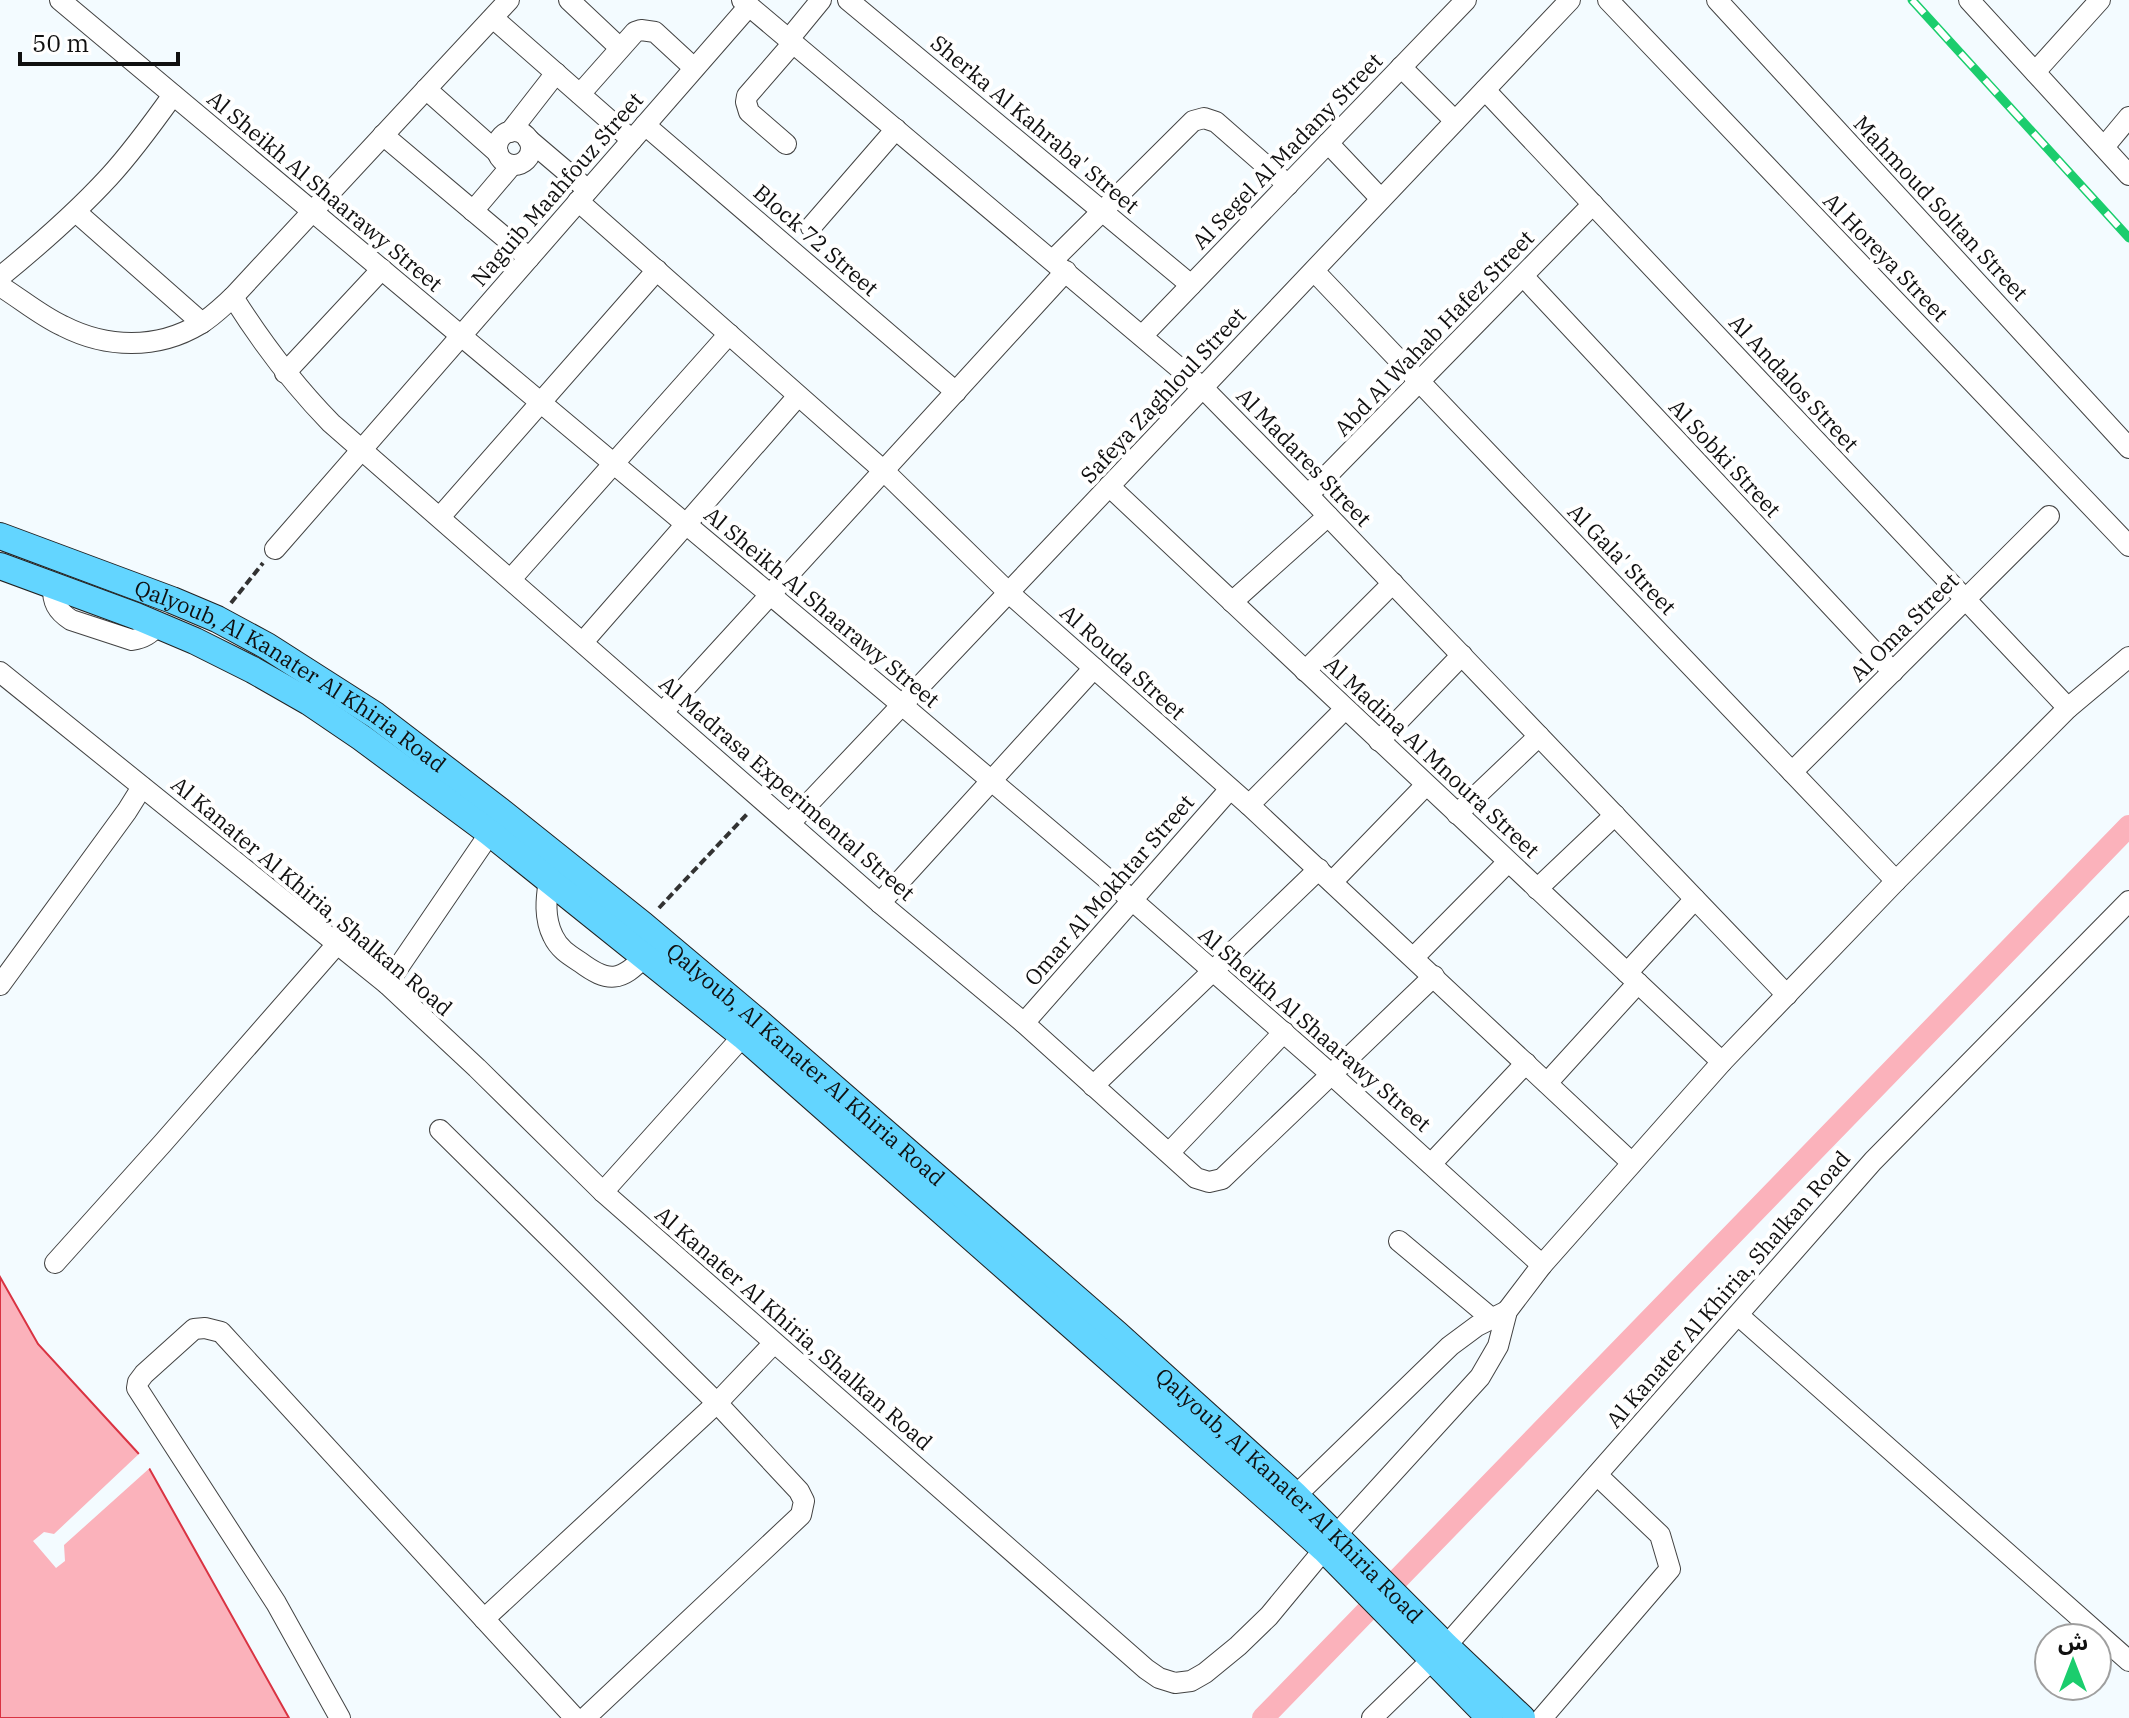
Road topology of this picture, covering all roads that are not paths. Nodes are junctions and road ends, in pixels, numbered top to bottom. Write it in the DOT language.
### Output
graph roads {
  1 [pos="60,0"];
  2 [pos="509,0"];
  3 [pos="569,0"];
  4 [pos="821,0"];
  5 [pos="848,0"];
  6 [pos="1466,0"];
  7 [pos="1570,0"];
  8 [pos="1608,0"];
  9 [pos="1717,0"];
  10 [pos="1969,0"];
  11 [pos="2100,0"];
  12 [pos="745,3"];
  13 [pos="493,18"];
  14 [pos="791,41"];
  15 [pos="620,48"];
  16 [pos="1401,67"];
  17 [pos="694,68"];
  18 [pos="2035,72"];
  19 [pos="556,73"];
  20 [pos="426,89"];
  21 [pos="1485,90"];
  22 [pos="580,94"];
  23 [pos="173,95"];
  24 [pos="2129,117"];
  25 [pos="1455,121"];
  26 [pos="896,129"];
  27 [pos="638,132"];
  28 [pos="383,135"];
  29 [pos="519,135"];
  30 [pos="1328,143"];
  31 [pos="786,144"];
  32 [pos="2104,147"];
  33 [pos="505,159"];
  34 [pos="2129,175"];
  35 [pos="1288,185"];
  36 [pos="583,196"];
  37 [pos="1381,199"];
  38 [pos="1593,204"];
  39 [pos="313,211"];
  40 [pos="473,211"];
  41 [pos="1102,211"];
  42 [pos="76,212"];
  43 [pos="811,227"];
  44 [pos="529,258"];
  45 [pos="1059,266"];
  46 [pos="382,269"];
  47 [pos="657,270"];
  48 [pos="1314,271"];
  49 [pos="1523,276"];
  50 [pos="0,277"];
  51 [pos="1191,285"];
  52 [pos="0,286"];
  53 [pos="233,297"];
  54 [pos="202,323"];
  55 [pos="729,334"];
  56 [pos="461,336"];
  57 [pos="1142,336"];
  58 [pos="285,373"];
  59 [pos="1419,381"];
  60 [pos="1203,388"];
  61 [pos="956,392"];
  62 [pos="798,396"];
  63 [pos="541,402"];
  64 [pos="2129,448"];
  65 [pos="362,449"];
  66 [pos="614,464"];
  67 [pos="885,472"];
  68 [pos="1109,486"];
  69 [pos="1308,495"];
  70 [pos="1328,516"];
  71 [pos="2049,516"];
  72 [pos="440,517"];
  73 [pos="686,524"];
  74 [pos="0,536"];
  75 [pos="2129,546"];
  76 [pos="275,549"];
  77 [pos="64,560"];
  78 [pos="0,566"];
  79 [pos="511,579"];
  80 [pos="1393,583"];
  81 [pos="53,585"];
  82 [pos="1008,592"];
  83 [pos="770,595"];
  84 [pos="1965,600"];
  85 [pos="1232,602"];
  86 [pos="583,642"];
  87 [pos="1462,655"];
  88 [pos="2129,657"];
  89 [pos="1094,668"];
  90 [pos="1305,671"];
  91 [pos="0,672"];
  92 [pos="1893,672"];
  93 [pos="902,705"];
  94 [pos="2068,708"];
  95 [pos="1345,709"];
  96 [pos="663,712"];
  97 [pos="1539,736"];
  98 [pos="1379,741"];
  99 [pos="1792,772"];
  100 [pos="991,781"];
  101 [pos="1426,785"];
  102 [pos="142,787"];
  103 [pos="1230,789"];
  104 [pos="1249,805"];
  105 [pos="1457,814"];
  106 [pos="1615,815"];
  107 [pos="496,823"];
  108 [pos="790,823"];
  109 [pos="1508,862"];
  110 [pos="1325,876"];
  111 [pos="549,880"];
  112 [pos="1896,881"];
  113 [pos="1537,889"];
  114 [pos="1695,899"];
  115 [pos="1132,900"];
  116 [pos="2129,901"];
  117 [pos="880,903"];
  118 [pos="649,940"];
  119 [pos="338,943"];
  120 [pos="1414,957"];
  121 [pos="1213,970"];
  122 [pos="1434,976"];
  123 [pos="1632,978"];
  124 [pos="387,984"];
  125 [pos="0,985"];
  126 [pos="1787,995"];
  127 [pos="1024,1023"];
  128 [pos="1284,1032"];
  129 [pos="743,1036"];
  130 [pos="1722,1062"];
  131 [pos="1526,1063"];
  132 [pos="1332,1075"];
  133 [pos="1547,1083"];
  134 [pos="1093,1086"];
  135 [pos="440,1130"];
  136 [pos="1169,1153"];
  137 [pos="1632,1163"];
  138 [pos="1431,1164"];
  139 [pos="603,1192"];
  140 [pos="1399,1241"];
  141 [pos="55,1263"];
  142 [pos="1542,1265"];
  143 [pos="1499,1314"];
  144 [pos="1738,1315"];
  145 [pos="774,1343"];
  146 [pos="717,1403"];
  147 [pos="1597,1475"];
  148 [pos="1288,1502"];
  149 [pos="1339,1551"];
  150 [pos="484,1619"];
  151 [pos="1439,1653"];
  152 [pos="2129,1661"];
  153 [pos="340,1718"];
  154 [pos="575,1718"];
  155 [pos="585,1718"];
  156 [pos="1372,1718"];
  157 [pos="1490,1718"];
  158 [pos="1522,1718"];
  159 [pos="1542,1718"];
  1 -- 23 [label="street, Al Sheikh Al Shaarawy Street"];
  2 -- 13 [label="street"];
  3 -- 15 [label="street"];
  4 -- 14 [label="street"];
  5 -- 41 [label="street, Sherka Al Kahraba' Street"];
  6 -- 16 [label="street, Al Segel Al Madany Street"];
  7 -- 21 [label="street, Safeya Zaghloul Street"];
  8 -- 75 [label="street, Al Horeya Street"];
  9 -- 64 [label="street, Mahmoud Soltan Street"];
  10 -- 18 [label="street"];
  11 -- 18 [label="street"];
  12 -- 14 [label="street, Al Madares Street"];
  12 -- 17 [label="street, Naguib Maahfouz Street"];
  13 -- 19 [label="street, Block 72 Street"];
  13 -- 20 [label="street"];
  14 -- 26 [label="street, Al Madares Street"];
  14 -- 31 [label="street"];
  15 -- 17 [label="street"];
  15 -- 22 [label="street"];
  16 -- 25 [label="street"];
  16 -- 30 [label="street, Al Segel Al Madany Street"];
  17 -- 27 [label="street, Naguib Maahfouz Street"];
  18 -- 32 [label="street"];
  19 -- 22 [label="street, Block 72 Street"];
  19 -- 29 [label="street"];
  20 -- 28 [label="street"];
  20 -- 33 [label="street"];
  21 -- 25 [label="street, Safeya Zaghloul Street"];
  21 -- 38 [label="street, Al Andalos Street"];
  22 -- 27 [label="street, Block 72 Street"];
  23 -- 39 [label="street, Al Sheikh Al Shaarawy Street"];
  23 -- 42 [label="street"];
  24 -- 32 [label="street"];
  25 -- 37 [label="street, Safeya Zaghloul Street"];
  26 -- 43 [label="street"];
  26 -- 45 [label="street, Al Madares Street"];
  27 -- 36 [label="street, Naguib Maahfouz Street"];
  27 -- 61 [label="street, Block 72 Street"];
  28 -- 39 [label="street"];
  28 -- 40 [label="street"];
  29 -- 33 [label="street"];
  29 -- 33 [label="street"];
  29 -- 36 [label="street, Al Rouda Street"];
  30 -- 35 [label="street, Al Segel Al Madany Street"];
  30 -- 37 [label="street"];
  32 -- 34 [label="street"];
  33 -- 40 [label="street"];
  35 -- 41 [label="street"];
  35 -- 51 [label="street, Al Segel Al Madany Street"];
  36 -- 44 [label="street, Naguib Maahfouz Street"];
  36 -- 47 [label="street, Al Rouda Street"];
  37 -- 48 [label="street, Safeya Zaghloul Street"];
  38 -- 49 [label="street, Abd Al Wahab Hafez Street"];
  38 -- 84 [label="street, Al Andalos Street"];
  39 -- 46 [label="street, Al Sheikh Al Shaarawy Street"];
  39 -- 53 [label="street"];
  40 -- 44 [label="street"];
  41 -- 45 [label="street"];
  41 -- 51 [label="street, Sherka Al Kahraba' Street"];
  42 -- 50 [label="street"];
  42 -- 54 [label="street"];
  44 -- 56 [label="street, Naguib Maahfouz Street"];
  45 -- 57 [label="street, Al Madares Street"];
  45 -- 61 [label="street"];
  46 -- 56 [label="street, Al Sheikh Al Shaarawy Street"];
  46 -- 58 [label="street"];
  47 -- 55 [label="street, Al Rouda Street"];
  47 -- 63 [label="street"];
  48 -- 59 [label="street, Al Gala' Street"];
  48 -- 60 [label="street, Safeya Zaghloul Street"];
  49 -- 59 [label="street, Abd Al Wahab Hafez Street"];
  49 -- 92 [label="street, Al Sobki Street"];
  51 -- 57 [label="street, Al Segel Al Madany Street"];
  52 -- 54 [label="street"];
  53 -- 54 [label="street"];
  53 -- 58 [label="street, Al Madrasa Experimental Street"];
  55 -- 62 [label="street, Al Rouda Street"];
  55 -- 66 [label="street"];
  56 -- 63 [label="street, Al Sheikh Al Shaarawy Street"];
  56 -- 65 [label="street, Naguib Maahfouz Street"];
  57 -- 60 [label="street, Al Madares Street"];
  58 -- 65 [label="street, Al Madrasa Experimental Street"];
  59 -- 69 [label="street, Abd Al Wahab Hafez Street"];
  59 -- 99 [label="street, Al Gala' Street"];
  60 -- 68 [label="street, Safeya Zaghloul Street"];
  60 -- 69 [label="street, Al Madares Street"];
  61 -- 67 [label="street"];
  62 -- 67 [label="street, Al Rouda Street"];
  62 -- 73 [label="street"];
  63 -- 66 [label="street, Al Sheikh Al Shaarawy Street"];
  63 -- 72 [label="street"];
  65 -- 72 [label="street, Al Madrasa Experimental Street"];
  65 -- 76 [label="street, Naguib Maahfouz Street"];
  66 -- 73 [label="street, Al Sheikh Al Shaarawy Street"];
  66 -- 79 [label="street"];
  67 -- 82 [label="street, Al Rouda Street"];
  67 -- 83 [label="street"];
  68 -- 82 [label="street, Safeya Zaghloul Street"];
  68 -- 85 [label="street, Al Madina Al Mnoura Street"];
  69 -- 70 [label="street, Al Madares Street"];
  70 -- 80 [label="street, Al Madares Street"];
  70 -- 85 [label="street"];
  71 -- 84 [label="street, Al Oma Street"];
  72 -- 79 [label="street, Al Madrasa Experimental Street"];
  73 -- 83 [label="street, Al Sheikh Al Shaarawy Street"];
  73 -- 86 [label="street"];
  74 -- 77 [label="main road, Qalyoub, Al Kanater Al Khiria Road"];
  77 -- 81 [label="main road"];
  77 -- 107 [label="main road, Qalyoub, Al Kanater Al Khiria Road"];
  78 -- 81 [label="main road, Qalyoub, Al Kanater Al Khiria Road"];
  79 -- 86 [label="street, Al Madrasa Experimental Street"];
  80 -- 87 [label="street, Al Madares Street"];
  80 -- 90 [label="street"];
  81 -- 107 [label="main road, Qalyoub, Al Kanater Al Khiria Road"];
  82 -- 89 [label="street, Al Rouda Street"];
  82 -- 93 [label="street, Safeya Zaghloul Street"];
  83 -- 93 [label="street, Al Sheikh Al Shaarawy Street"];
  83 -- 96 [label="street"];
  84 -- 92 [label="street, Al Oma Street"];
  84 -- 94 [label="street, Al Andalos Street"];
  85 -- 90 [label="street, Al Madina Al Mnoura Street"];
  86 -- 96 [label="street, Al Madrasa Experimental Street"];
  87 -- 97 [label="street, Al Madares Street"];
  87 -- 98 [label="street"];
  88 -- 94 [label="street, Al Kanater Al Khiria, Shalkan Road"];
  89 -- 100 [label="street"];
  89 -- 103 [label="street, Al Rouda Street"];
  90 -- 95 [label="street, Al Madina Al Mnoura Street"];
  91 -- 102 [label="street, Al Kanater Al Khiria, Shalkan Road"];
  92 -- 99 [label="street, Al Oma Street"];
  93 -- 100 [label="street, Al Sheikh Al Shaarawy Street"];
  93 -- 108 [label="street, Safeya Zaghloul Street"];
  94 -- 112 [label="street, Al Kanater Al Khiria, Shalkan Road"];
  95 -- 98 [label="street, Al Madina Al Mnoura Street"];
  95 -- 104 [label="street"];
  96 -- 108 [label="street, Al Madrasa Experimental Street"];
  97 -- 105 [label="street"];
  97 -- 106 [label="street, Al Madares Street"];
  98 -- 101 [label="street, Al Madina Al Mnoura Street"];
  99 -- 112 [label="street, Al Gala' Street"];
  100 -- 115 [label="street, Al Sheikh Al Shaarawy Street"];
  100 -- 117 [label="street"];
  101 -- 105 [label="street, Al Madina Al Mnoura Street"];
  101 -- 110 [label="street"];
  102 -- 119 [label="street, Al Kanater Al Khiria, Shalkan Road"];
  102 -- 125 [label="street"];
  103 -- 104 [label="street, Al Rouda Street"];
  103 -- 115 [label="street, Omar Al Mokhtar Street"];
  104 -- 110 [label="street, Al Rouda Street"];
  105 -- 109 [label="street, Al Madina Al Mnoura Street"];
  106 -- 113 [label="street"];
  106 -- 114 [label="street, Al Madares Street"];
  107 -- 111 [label="main road, Qalyoub, Al Kanater Al Khiria Road"];
  107 -- 118 [label="main road, Qalyoub, Al Kanater Al Khiria Road"];
  107 -- 124 [label="street"];
  108 -- 117 [label="street, Al Madrasa Experimental Street"];
  109 -- 113 [label="street, Al Madina Al Mnoura Street"];
  109 -- 120 [label="street"];
  110 -- 120 [label="street, Al Rouda Street"];
  110 -- 121 [label="street"];
  111 -- 118 [label="main road, Qalyoub, Al Kanater Al Khiria Road"];
  111 -- 118 [label="street"];
  112 -- 126 [label="street, Al Kanater Al Khiria, Shalkan Road"];
  113 -- 123 [label="street, Al Madina Al Mnoura Street"];
  114 -- 123 [label="street"];
  114 -- 126 [label="street, Al Madares Street"];
  115 -- 121 [label="street, Al Sheikh Al Shaarawy Street"];
  115 -- 127 [label="street, Omar Al Mokhtar Street"];
  116 -- 144 [label="street, Al Kanater Al Khiria, Shalkan Road"];
  117 -- 127 [label="street, Al Madrasa Experimental Street"];
  118 -- 129 [label="main road, Qalyoub, Al Kanater Al Khiria Road"];
  118 -- 148 [label="main road, Qalyoub, Al Kanater Al Khiria Road"];
  119 -- 124 [label="street, Al Kanater Al Khiria, Shalkan Road"];
  119 -- 141 [label="street"];
  120 -- 122 [label="street, Al Rouda Street"];
  121 -- 128 [label="street, Al Sheikh Al Shaarawy Street"];
  121 -- 134 [label="street"];
  122 -- 131 [label="street, Al Rouda Street"];
  122 -- 132 [label="street, Al Madrasa Experimental Street"];
  123 -- 130 [label="street, Al Madina Al Mnoura Street"];
  123 -- 133 [label="street"];
  124 -- 139 [label="street, Al Kanater Al Khiria, Shalkan Road"];
  126 -- 130 [label="street, Al Kanater Al Khiria, Shalkan Road"];
  127 -- 134 [label="street, Al Madrasa Experimental Street"];
  128 -- 132 [label="street, Al Sheikh Al Shaarawy Street"];
  128 -- 136 [label="street"];
  129 -- 139 [label="street"];
  129 -- 148 [label="main road, Qalyoub, Al Kanater Al Khiria Road"];
  130 -- 137 [label="street, Al Kanater Al Khiria, Shalkan Road"];
  131 -- 133 [label="street, Al Rouda Street"];
  131 -- 138 [label="street"];
  132 -- 136 [label="street, Al Madrasa Experimental Street"];
  132 -- 138 [label="street, Al Sheikh Al Shaarawy Street"];
  133 -- 137 [label="street, Al Rouda Street"];
  134 -- 136 [label="street, Al Madrasa Experimental Street"];
  135 -- 146 [label="street"];
  137 -- 142 [label="street, Al Kanater Al Khiria, Shalkan Road"];
  138 -- 142 [label="street, Al Sheikh Al Shaarawy Street"];
  139 -- 145 [label="street, Al Kanater Al Khiria, Shalkan Road"];
  140 -- 143 [label="street"];
  142 -- 143 [label="street, Al Kanater Al Khiria, Shalkan Road"];
  143 -- 148 [label="street, Al Kanater Al Khiria, Shalkan Road"];
  143 -- 149 [label="street, Al Kanater Al Khiria, Shalkan Road"];
  144 -- 147 [label="street, Al Kanater Al Khiria, Shalkan Road"];
  144 -- 152 [label="street"];
  145 -- 146 [label="street"];
  145 -- 149 [label="street, Al Kanater Al Khiria, Shalkan Road"];
  146 -- 150 [label="street"];
  146 -- 155 [label="street"];
  147 -- 151 [label="street, Al Kanater Al Khiria, Shalkan Road"];
  147 -- 159 [label="street"];
  148 -- 149 [label="main road, Qalyoub, Al Kanater Al Khiria Road"];
  149 -- 151 [label="main road, Qalyoub, Al Kanater Al Khiria Road"];
  150 -- 153 [label="street"];
  150 -- 154 [label="street"];
  151 -- 156 [label="street, Al Kanater Al Khiria, Shalkan Road"];
  151 -- 157 [label="main road, Qalyoub, Al Kanater Al Khiria Road"];
  151 -- 158 [label="main road, Qalyoub, Al Kanater Al Khiria Road"];
}
